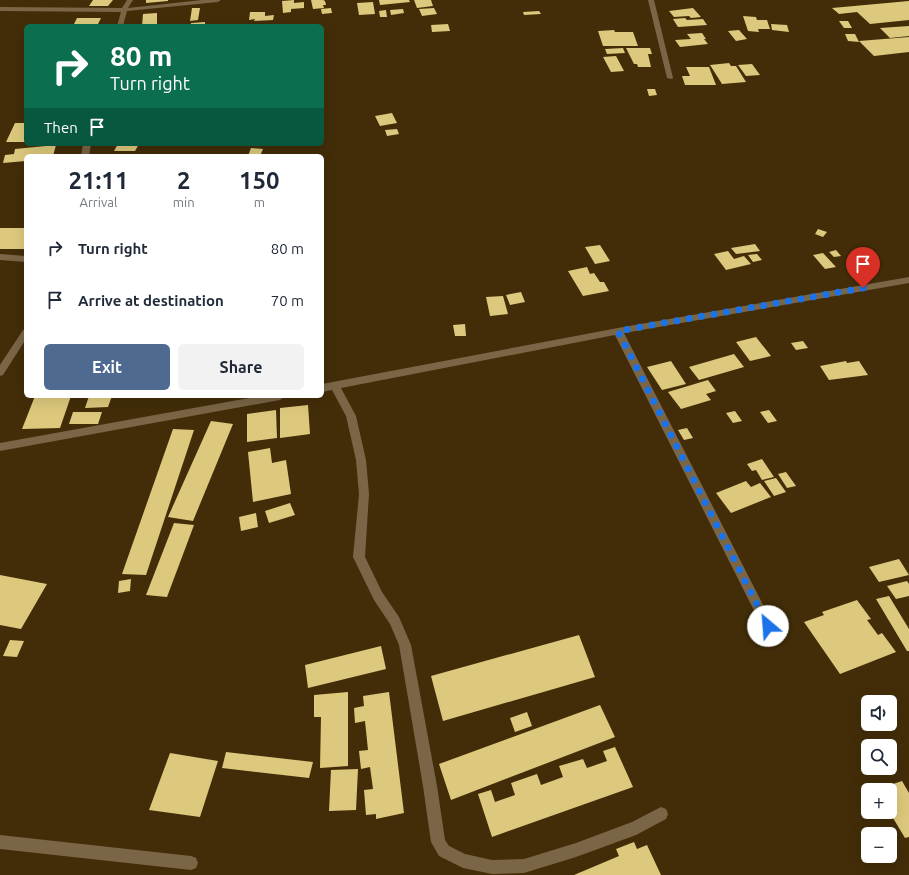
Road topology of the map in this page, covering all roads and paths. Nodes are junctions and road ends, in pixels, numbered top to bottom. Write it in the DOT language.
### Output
graph roads {
  1 [pos="130,0"];
  2 [pos="218,0"];
  3 [pos="651,0"];
  4 [pos="0,9"];
  5 [pos="124,10"];
  6 [pos="120,24"];
  7 [pos="670,78"];
  8 [pos="0,257"];
  9 [pos="24,259"];
  10 [pos="909,280"];
  11 [pos="618,331"];
  12 [pos="24,335"];
  13 [pos="0,373"];
  14 [pos="335,386"];
  15 [pos="324,388"];
  16 [pos="269,398"];
  17 [pos="0,447"];
  18 [pos="775,640"];
  19 [pos="661,814"];
  20 [pos="0,842"];
  21 [pos="190,863"];
  1 -- 5 [label="street"];
  2 -- 5 [label="street"];
  3 -- 7 [label="street"];
  4 -- 5 [label="street"];
  5 -- 6 [label="street"];
  8 -- 9 [label="street"];
  10 -- 11 [label="street"];
  11 -- 14 [label="street"];
  11 -- 18 [label="street"];
  12 -- 13 [label="street"];
  14 -- 15 [label="street"];
  14 -- 19 [label="street"];
  16 -- 17 [label="street"];
  20 -- 21 [label="street"];
}
